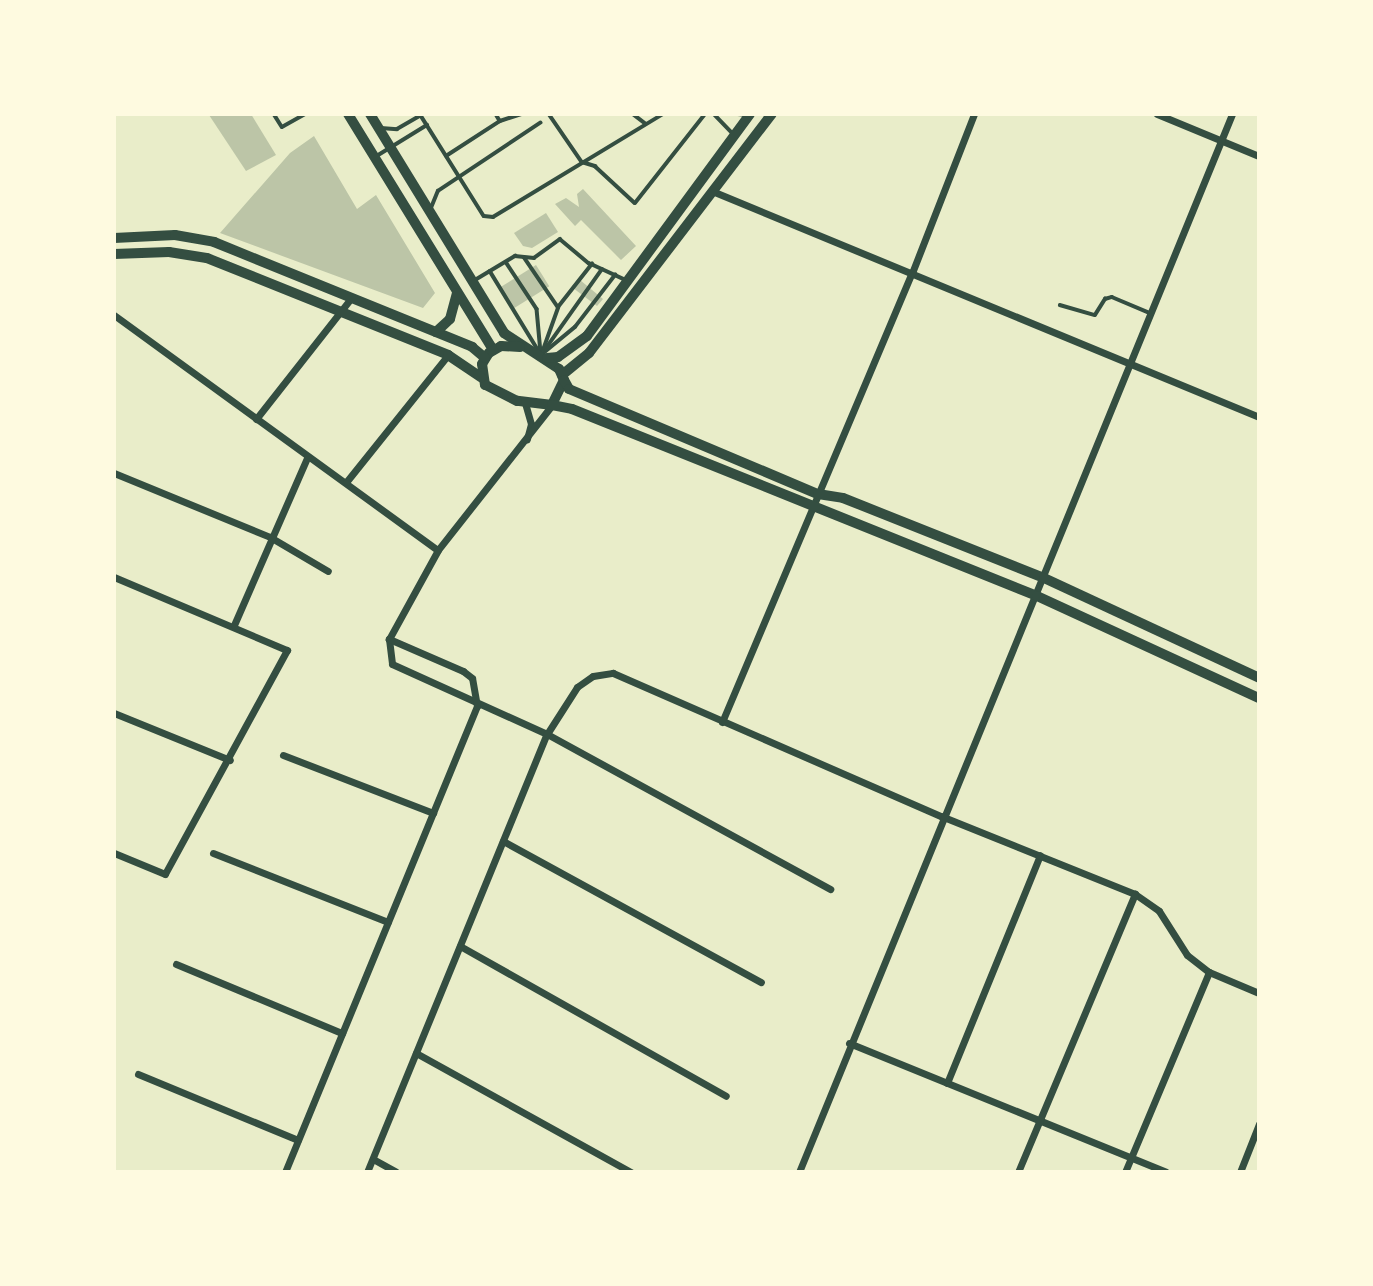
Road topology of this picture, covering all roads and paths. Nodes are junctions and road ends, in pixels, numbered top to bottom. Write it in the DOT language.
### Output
graph roads {
  1 [pos="274,114"];
  2 [pos="305,114"];
  3 [pos="348,114"];
  4 [pos="370,114"];
  5 [pos="496,114"];
  6 [pos="521,114"];
  7 [pos="549,114"];
  8 [pos="633,114"];
  9 [pos="663,114"];
  10 [pos="705,114"];
  11 [pos="714,114"];
  12 [pos="738,114"];
  13 [pos="750,114"];
  14 [pos="772,114"];
  15 [pos="974,114"];
  16 [pos="1157,114"];
  17 [pos="1232,114"];
  18 [pos="420,115"];
  19 [pos="500,121"];
  20 [pos="540,123"];
  21 [pos="645,123"];
  22 [pos="427,125"];
  23 [pos="378,128"];
  24 [pos="734,135"];
  25 [pos="1221,141"];
  26 [pos="390,147"];
  27 [pos="446,156"];
  28 [pos="1259,156"];
  29 [pos="374,157"];
  30 [pos="582,162"];
  31 [pos="459,177"];
  32 [pos="712,191"];
  33 [pos="430,212"];
  34 [pos="114,237"];
  35 [pos="114,254"];
  36 [pos="524,257"];
  37 [pos="506,261"];
  38 [pos="592,264"];
  39 [pos="602,269"];
  40 [pos="490,271"];
  41 [pos="912,274"];
  42 [pos="615,275"];
  43 [pos="626,280"];
  44 [pos="472,281"];
  45 [pos="638,291"];
  46 [pos="457,292"];
  47 [pos="352,297"];
  48 [pos="1060,305"];
  49 [pos="558,307"];
  50 [pos="341,310"];
  51 [pos="1150,313"];
  52 [pos="114,315"];
  53 [pos="436,332"];
  54 [pos="520,347"];
  55 [pos="493,350"];
  56 [pos="448,355"];
  57 [pos="544,357"];
  58 [pos="485,358"];
  59 [pos="1129,363"];
  60 [pos="481,377"];
  61 [pos="563,378"];
  62 [pos="525,403"];
  63 [pos="551,405"];
  64 [pos="1259,417"];
  65 [pos="256,419"];
  66 [pos="527,440"];
  67 [pos="308,456"];
  68 [pos="114,473"];
  69 [pos="347,481"];
  70 [pos="818,494"];
  71 [pos="814,505"];
  72 [pos="270,537"];
  73 [pos="438,550"];
  74 [pos="328,571"];
  75 [pos="114,577"];
  76 [pos="1044,578"];
  77 [pos="1037,596"];
  78 [pos="234,625"];
  79 [pos="389,639"];
  80 [pos="1259,678"];
  81 [pos="1259,698"];
  82 [pos="477,706"];
  83 [pos="114,713"];
  84 [pos="722,722"];
  85 [pos="547,734"];
  86 [pos="283,755"];
  87 [pos="230,760"];
  88 [pos="433,813"];
  89 [pos="942,816"];
  90 [pos="503,841"];
  91 [pos="114,853"];
  92 [pos="213,853"];
  93 [pos="1040,855"];
  94 [pos="830,889"];
  95 [pos="1135,894"];
  96 [pos="388,922"];
  97 [pos="460,946"];
  98 [pos="176,964"];
  99 [pos="1209,972"];
  100 [pos="761,982"];
  101 [pos="1259,993"];
  102 [pos="342,1033"];
  103 [pos="849,1043"];
  104 [pos="416,1054"];
  105 [pos="138,1074"];
  106 [pos="947,1083"];
  107 [pos="726,1096"];
  108 [pos="1038,1121"];
  109 [pos="1259,1124"];
  110 [pos="298,1140"];
  111 [pos="373,1159"];
  112 [pos="1130,1159"];
  113 [pos="285,1172"];
  114 [pos="367,1172"];
  115 [pos="396,1172"];
  116 [pos="631,1172"];
  117 [pos="799,1172"];
  118 [pos="1018,1172"];
  119 [pos="1125,1172"];
  120 [pos="1166,1172"];
  121 [pos="1240,1172"];
  1 -- 2 [label="lane"];
  3 -- 29 [label="street"];
  4 -- 23 [label="street"];
  5 -- 19 [label="lane"];
  6 -- 19 [label="lane"];
  7 -- 30 [label="lane"];
  8 -- 21 [label="lane"];
  9 -- 21 [label="lane"];
  10 -- 30 [label="lane"];
  11 -- 24 [label="lane"];
  12 -- 13 [label="lane"];
  13 -- 24 [label="street"];
  14 -- 32 [label="street"];
  15 -- 41 [label="street"];
  16 -- 25 [label="street"];
  17 -- 25 [label="street"];
  18 -- 22 [label="lane"];
  18 -- 23 [label="lane"];
  19 -- 27 [label="lane"];
  20 -- 31 [label="lane"];
  21 -- 30 [label="lane"];
  22 -- 26 [label="lane"];
  22 -- 27 [label="lane"];
  23 -- 26 [label="street"];
  24 -- 43 [label="street"];
  25 -- 28 [label="street"];
  25 -- 51 [label="street"];
  26 -- 29 [label="lane"];
  26 -- 33 [label="street"];
  27 -- 31 [label="lane"];
  29 -- 46 [label="street"];
  30 -- 31 [label="lane"];
  31 -- 33 [label="lane"];
  32 -- 41 [label="street"];
  32 -- 45 [label="street"];
  33 -- 44 [label="street"];
  34 -- 47 [label="street"];
  35 -- 50 [label="street"];
  36 -- 37 [label="lane"];
  36 -- 38 [label="lane"];
  36 -- 49 [label="lane"];
  37 -- 40 [label="lane"];
  37 -- 57 [label="lane"];
  38 -- 39 [label="lane"];
  38 -- 49 [label="lane"];
  39 -- 42 [label="lane"];
  39 -- 57 [label="lane"];
  40 -- 44 [label="lane"];
  40 -- 57 [label="lane"];
  41 -- 59 [label="street"];
  41 -- 70 [label="street"];
  42 -- 43 [label="lane"];
  42 -- 57 [label="lane"];
  43 -- 45 [label="street"];
  43 -- 57 [label="street"];
  44 -- 54 [label="street"];
  45 -- 61 [label="street"];
  46 -- 53 [label="street"];
  46 -- 55 [label="street"];
  47 -- 50 [label="street"];
  47 -- 53 [label="street"];
  48 -- 51 [label="lane"];
  49 -- 57 [label="lane"];
  50 -- 56 [label="street"];
  50 -- 65 [label="street"];
  51 -- 59 [label="street"];
  52 -- 65 [label="street"];
  53 -- 58 [label="street"];
  54 -- 55 [label="street"];
  54 -- 57 [label="street"];
  55 -- 58 [label="street"];
  56 -- 60 [label="street"];
  56 -- 69 [label="street"];
  57 -- 61 [label="street"];
  58 -- 60 [label="street"];
  59 -- 64 [label="street"];
  59 -- 76 [label="street"];
  60 -- 62 [label="street"];
  61 -- 63 [label="street"];
  61 -- 70 [label="street"];
  62 -- 63 [label="street"];
  62 -- 66 [label="street"];
  63 -- 66 [label="street"];
  63 -- 71 [label="street"];
  65 -- 67 [label="street"];
  66 -- 73 [label="street"];
  67 -- 69 [label="street"];
  67 -- 72 [label="street"];
  68 -- 72 [label="street"];
  69 -- 73 [label="street"];
  70 -- 71 [label="street"];
  70 -- 76 [label="street"];
  71 -- 77 [label="street"];
  71 -- 84 [label="street"];
  72 -- 74 [label="street"];
  72 -- 78 [label="street"];
  73 -- 79 [label="street"];
  75 -- 78 [label="street"];
  76 -- 77 [label="street"];
  76 -- 80 [label="street"];
  77 -- 81 [label="street"];
  77 -- 89 [label="street"];
  78 -- 87 [label="street"];
  79 -- 82 [label="street"];
  79 -- 82 [label="street"];
  82 -- 85 [label="street"];
  82 -- 88 [label="street"];
  83 -- 87 [label="street"];
  84 -- 85 [label="street"];
  84 -- 89 [label="street"];
  85 -- 90 [label="street"];
  85 -- 94 [label="street"];
  86 -- 88 [label="street"];
  87 -- 91 [label="street"];
  88 -- 96 [label="street"];
  89 -- 93 [label="street"];
  89 -- 103 [label="street"];
  90 -- 97 [label="street"];
  90 -- 100 [label="street"];
  92 -- 96 [label="street"];
  93 -- 95 [label="street"];
  93 -- 106 [label="street"];
  95 -- 99 [label="street"];
  95 -- 108 [label="street"];
  96 -- 102 [label="street"];
  97 -- 104 [label="street"];
  97 -- 107 [label="street"];
  98 -- 102 [label="street"];
  99 -- 101 [label="street"];
  99 -- 112 [label="street"];
  102 -- 110 [label="street"];
  103 -- 106 [label="street"];
  103 -- 117 [label="street"];
  104 -- 111 [label="street"];
  104 -- 116 [label="street"];
  105 -- 110 [label="street"];
  106 -- 108 [label="street"];
  108 -- 112 [label="street"];
  108 -- 118 [label="street"];
  109 -- 121 [label="street"];
  110 -- 113 [label="street"];
  111 -- 114 [label="street"];
  111 -- 115 [label="street"];
  112 -- 119 [label="street"];
  112 -- 120 [label="street"];
}
